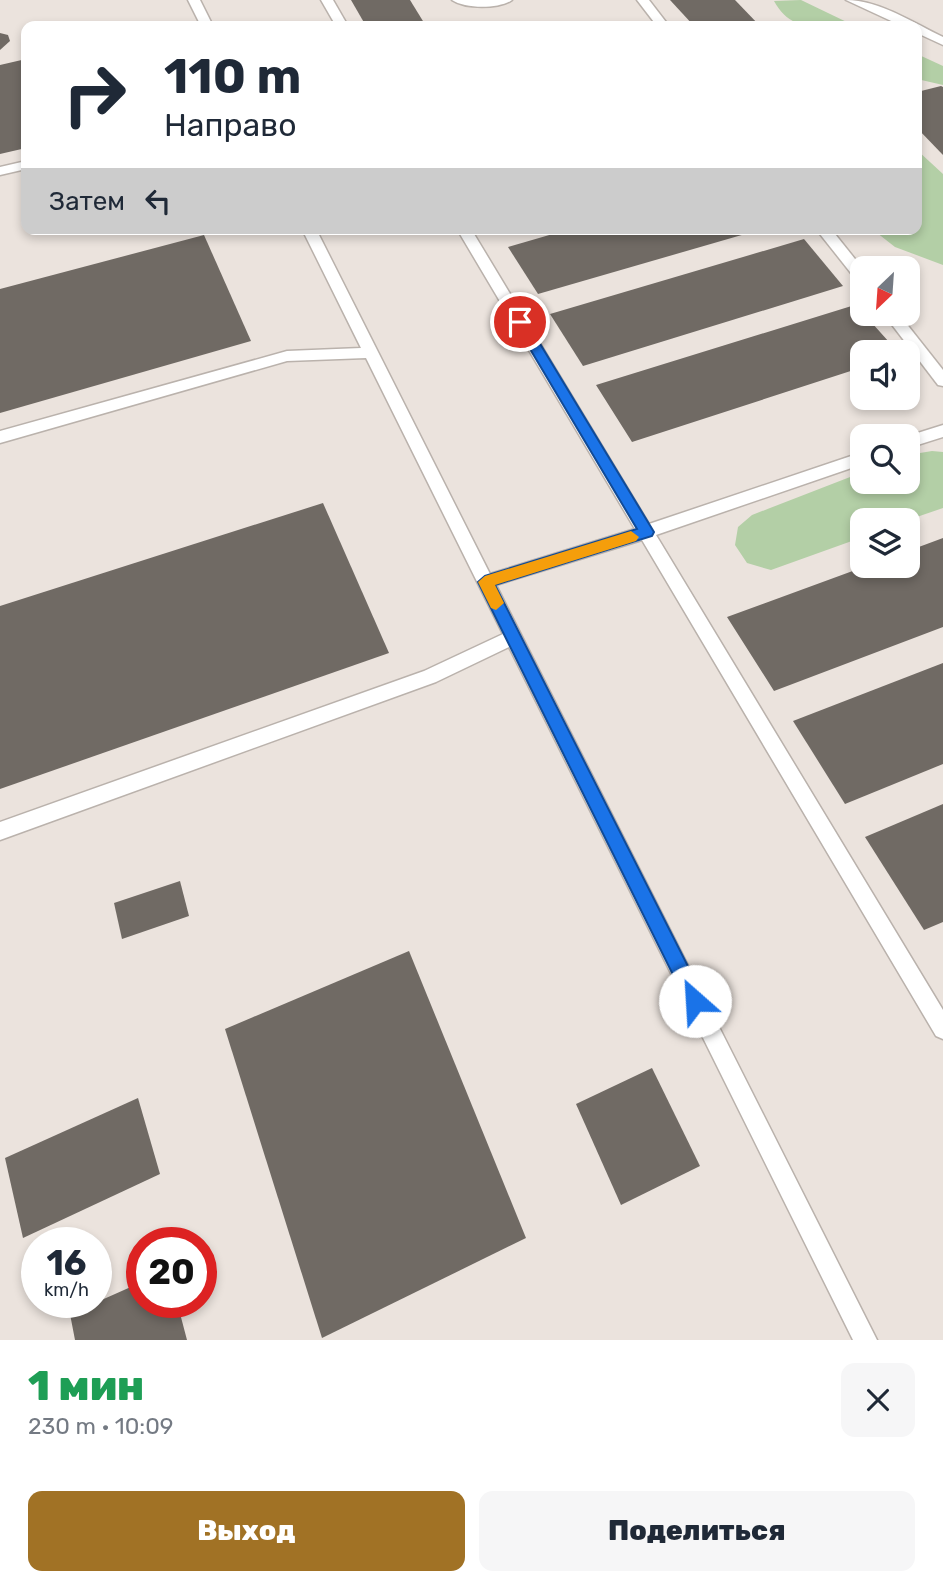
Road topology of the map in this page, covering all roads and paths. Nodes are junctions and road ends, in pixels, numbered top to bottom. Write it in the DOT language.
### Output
graph roads {
  1 [pos="194,0"];
  2 [pos="327,0"];
  3 [pos="458,0"];
  4 [pos="506,0"];
  5 [pos="643,0"];
  6 [pos="852,0"];
  7 [pos="204,21"];
  8 [pos="339,21"];
  9 [pos="659,21"];
  10 [pos="900,21"];
  11 [pos="922,31"];
  12 [pos="943,41"];
  13 [pos="21,166"];
  14 [pos="0,171"];
  15 [pos="312,235"];
  16 [pos="468,235"];
  17 [pos="828,235"];
  18 [pos="850,263"];
  19 [pos="900,326"];
  20 [pos="370,352"];
  21 [pos="943,381"];
  22 [pos="943,431"];
  23 [pos="0,437"];
  24 [pos="920,438"];
  25 [pos="850,462"];
  26 [pos="646,532"];
  27 [pos="485,582"];
  28 [pos="513,637"];
  29 [pos="0,831"];
  30 [pos="943,1029"];
  31 [pos="865,1340"];
  1 -- 7 [label="lane"];
  2 -- 8 [label="lane"];
  3 -- 4 [label="lane"];
  5 -- 9 [label="lane"];
  6 -- 10 [label="lane"];
  11 -- 12 [label="lane"];
  13 -- 14 [label="lane"];
  15 -- 20 [label="lane"];
  16 -- 26 [label="lane"];
  17 -- 18 [label="lane"];
  19 -- 21 [label="lane"];
  20 -- 23 [label="lane"];
  20 -- 27 [label="lane"];
  22 -- 24 [label="lane"];
  25 -- 26 [label="lane"];
  26 -- 27 [label="lane"];
  26 -- 30 [label="lane"];
  27 -- 28 [label="lane"];
  28 -- 29 [label="lane"];
  28 -- 31 [label="lane"];
}
